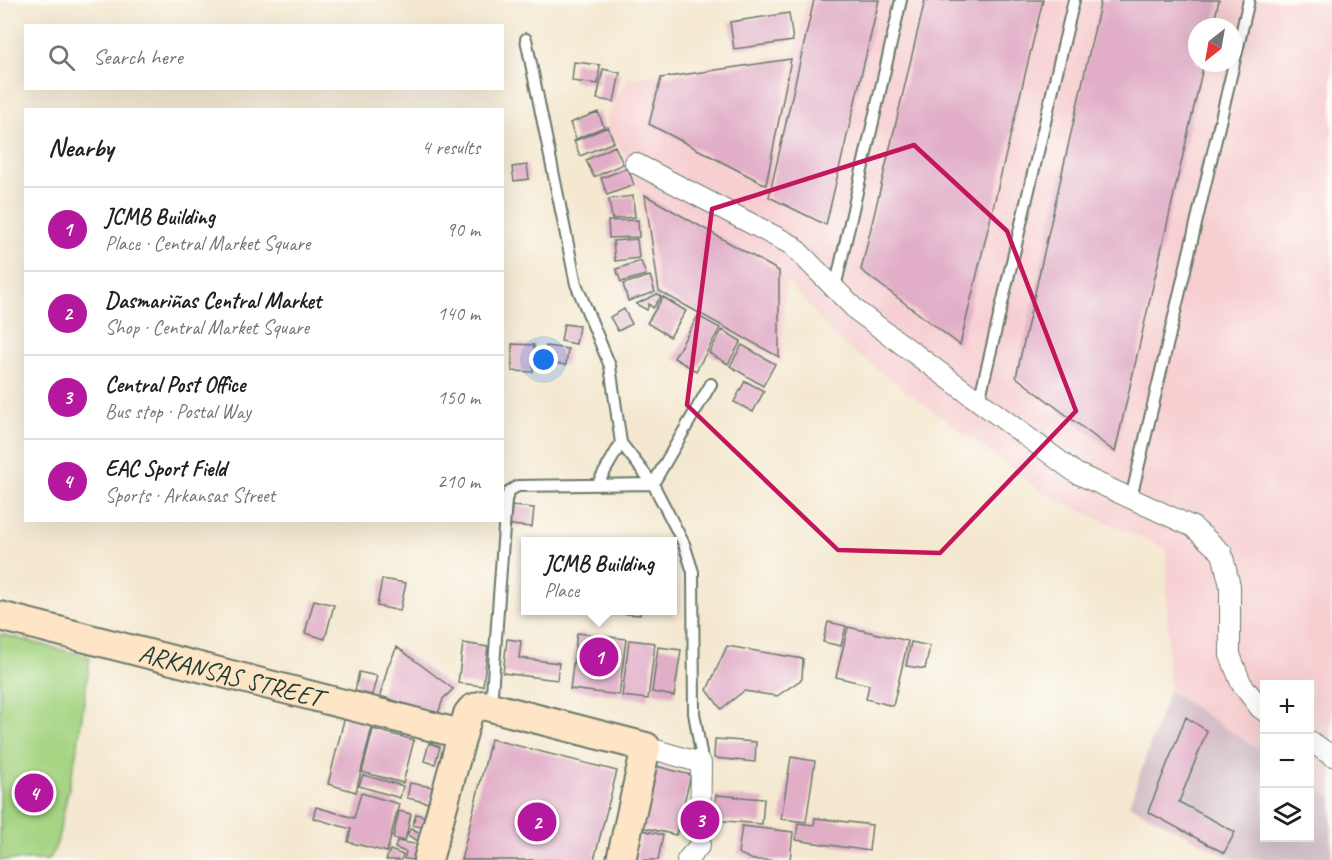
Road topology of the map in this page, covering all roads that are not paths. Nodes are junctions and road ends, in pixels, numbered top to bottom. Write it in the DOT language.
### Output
graph roads {
  1 [pos="902,0"];
  2 [pos="1074,0"];
  3 [pos="1249,0"];
  4 [pos="526,39"];
  5 [pos="635,163"];
  6 [pos="835,288"];
  7 [pos="711,384"];
  8 [pos="979,401"];
  9 [pos="621,443"];
  10 [pos="653,484"];
  11 [pos="597,485"];
  12 [pos="1131,498"];
  13 [pos="0,616"];
  14 [pos="491,706"];
  15 [pos="1260,708"];
  16 [pos="461,734"];
  17 [pos="1314,744"];
  18 [pos="646,747"];
  19 [pos="1332,756"];
  20 [pos="701,763"];
  21 [pos="428,860"];
  22 [pos="621,860"];
  23 [pos="687,860"];
  1 -- 6 [label="lane"];
  2 -- 8 [label="lane"];
  3 -- 12 [label="lane"];
  4 -- 9 [label="lane"];
  5 -- 6 [label="street"];
  6 -- 8 [label="street"];
  7 -- 10 [label="lane"];
  8 -- 12 [label="street"];
  9 -- 10 [label="lane"];
  9 -- 11 [label="lane"];
  10 -- 11 [label="lane"];
  10 -- 20 [label="lane"];
  11 -- 14 [label="lane"];
  12 -- 15 [label="street"];
  13 -- 16 [label="street, ARKANSAS STREET"];
  14 -- 16 [label="street"];
  14 -- 18 [label="street"];
  16 -- 21 [label="street"];
  17 -- 19 [label="street"];
  18 -- 20 [label="street"];
  18 -- 22 [label="street"];
  20 -- 23 [label="street"];
}
